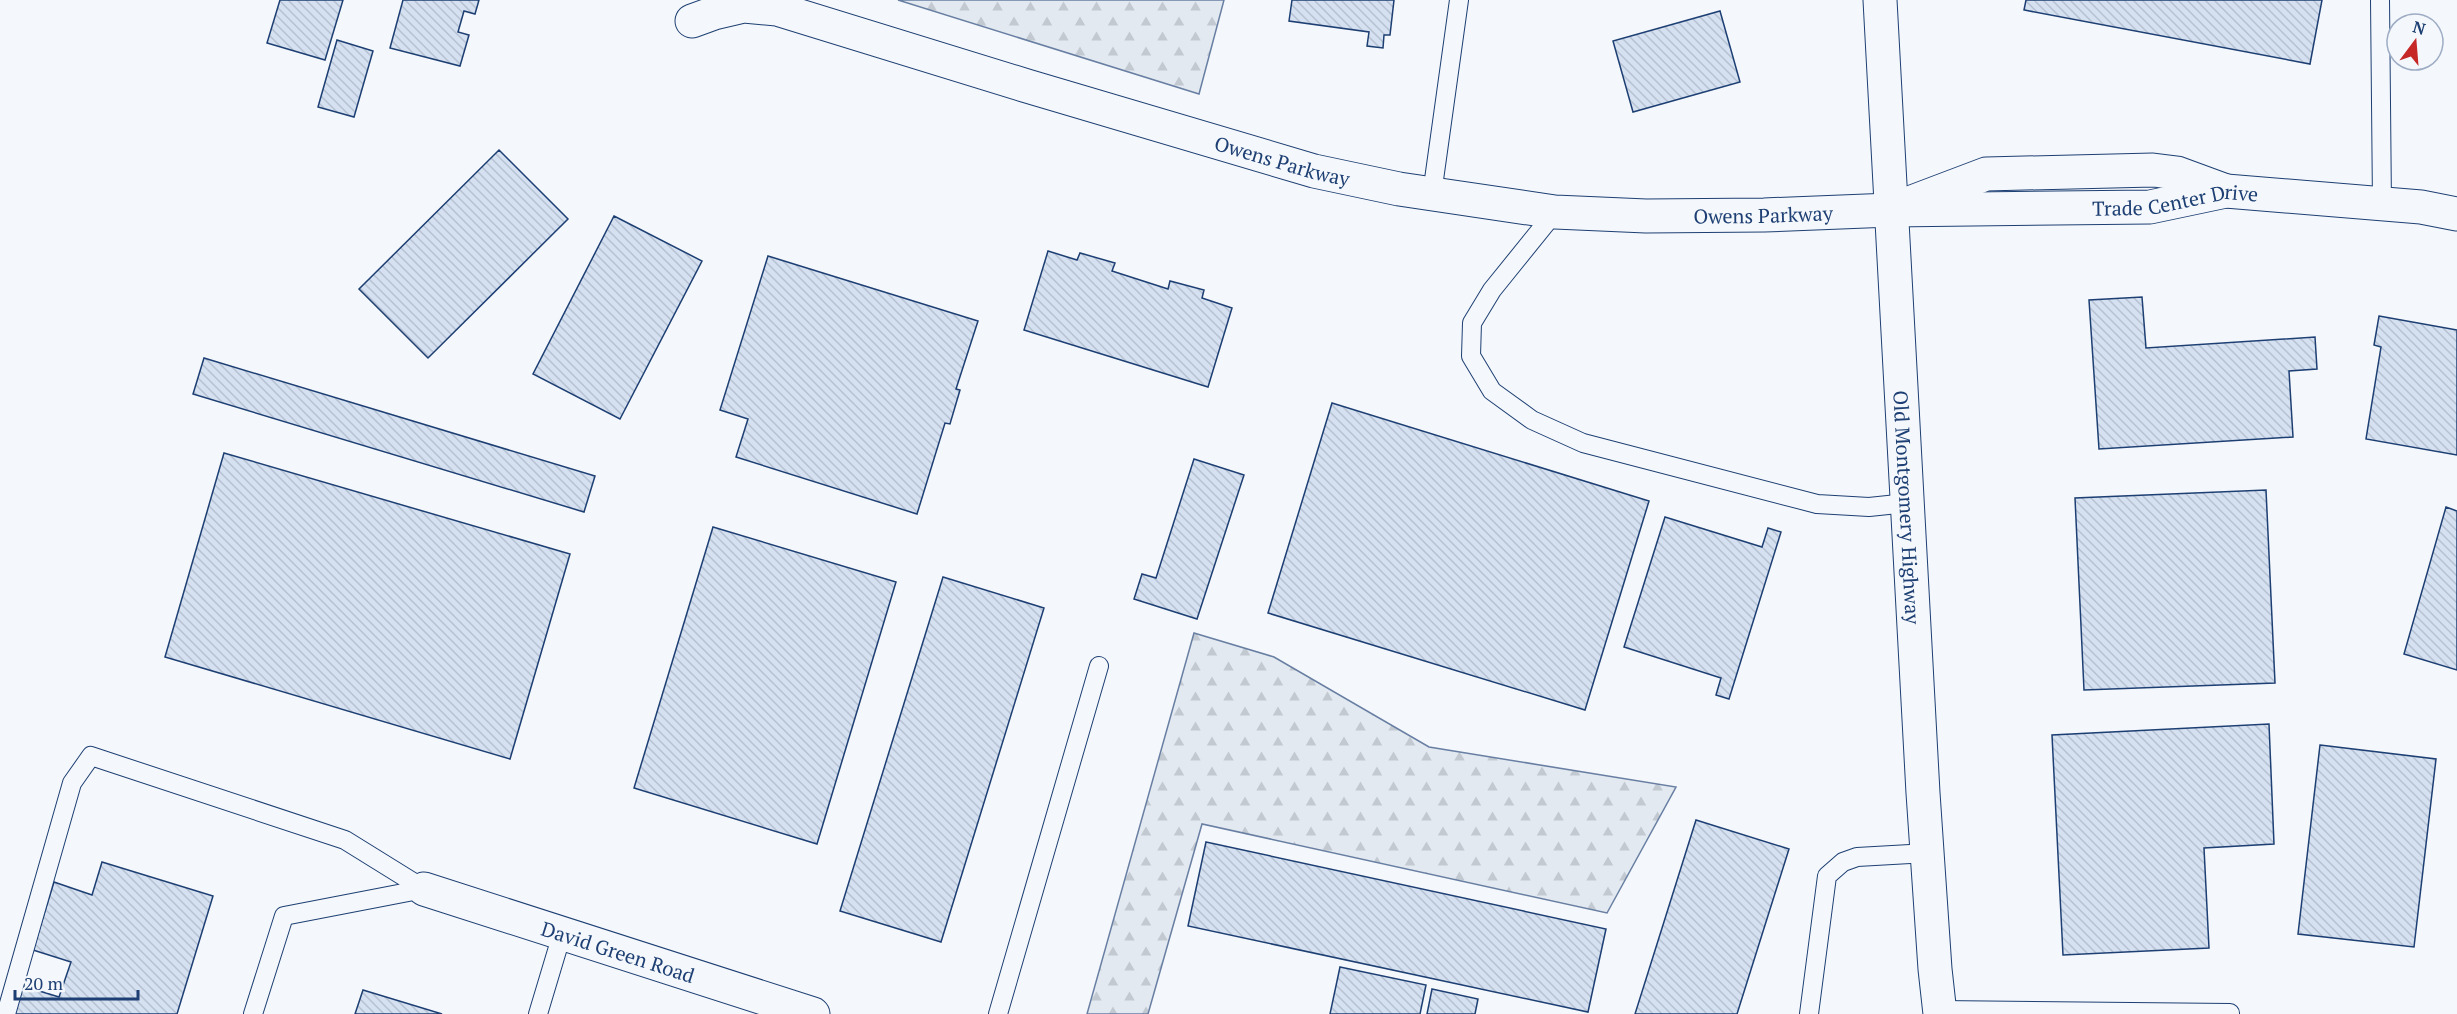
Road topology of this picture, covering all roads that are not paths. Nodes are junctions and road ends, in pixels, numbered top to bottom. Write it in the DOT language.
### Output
graph roads {
  1 [pos="1459,0"];
  2 [pos="1880,0"];
  3 [pos="2380,0"];
  4 [pos="693,21"];
  5 [pos="1432,194"];
  6 [pos="2382,205"];
  7 [pos="1891,210"];
  8 [pos="1555,212"];
  9 [pos="2457,214"];
  10 [pos="1907,503"];
  11 [pos="1099,666"];
  12 [pos="1928,853"];
  13 [pos="424,889"];
  14 [pos="562,934"];
  15 [pos="1940,1012"];
  16 [pos="2230,1013"];
  17 [pos="6,1014"];
  18 [pos="253,1014"];
  19 [pos="538,1014"];
  20 [pos="813,1014"];
  21 [pos="998,1014"];
  22 [pos="1809,1014"];
  1 -- 5 [label="lane"];
  2 -- 7 [label="street, Old Montgomery Highway"];
  3 -- 6 [label="lane"];
  4 -- 5 [label="street, Owens Parkway"];
  5 -- 8 [label="street, Owens Parkway"];
  6 -- 7 [label="street, Trade Center Drive"];
  6 -- 9 [label="street, Trade Center Drive"];
  7 -- 8 [label="street, Owens Parkway"];
  7 -- 10 [label="street, Old Montgomery Highway"];
  8 -- 10 [label="lane"];
  10 -- 12 [label="street, Old Montgomery Highway"];
  11 -- 21 [label="lane"];
  12 -- 15 [label="street, Old Montgomery Highway"];
  12 -- 22 [label="lane"];
  13 -- 14 [label="street, David Green Road"];
  13 -- 17 [label="lane"];
  13 -- 18 [label="lane"];
  14 -- 19 [label="lane"];
  14 -- 20 [label="street, David Green Road"];
  15 -- 16 [label="lane"];
}
